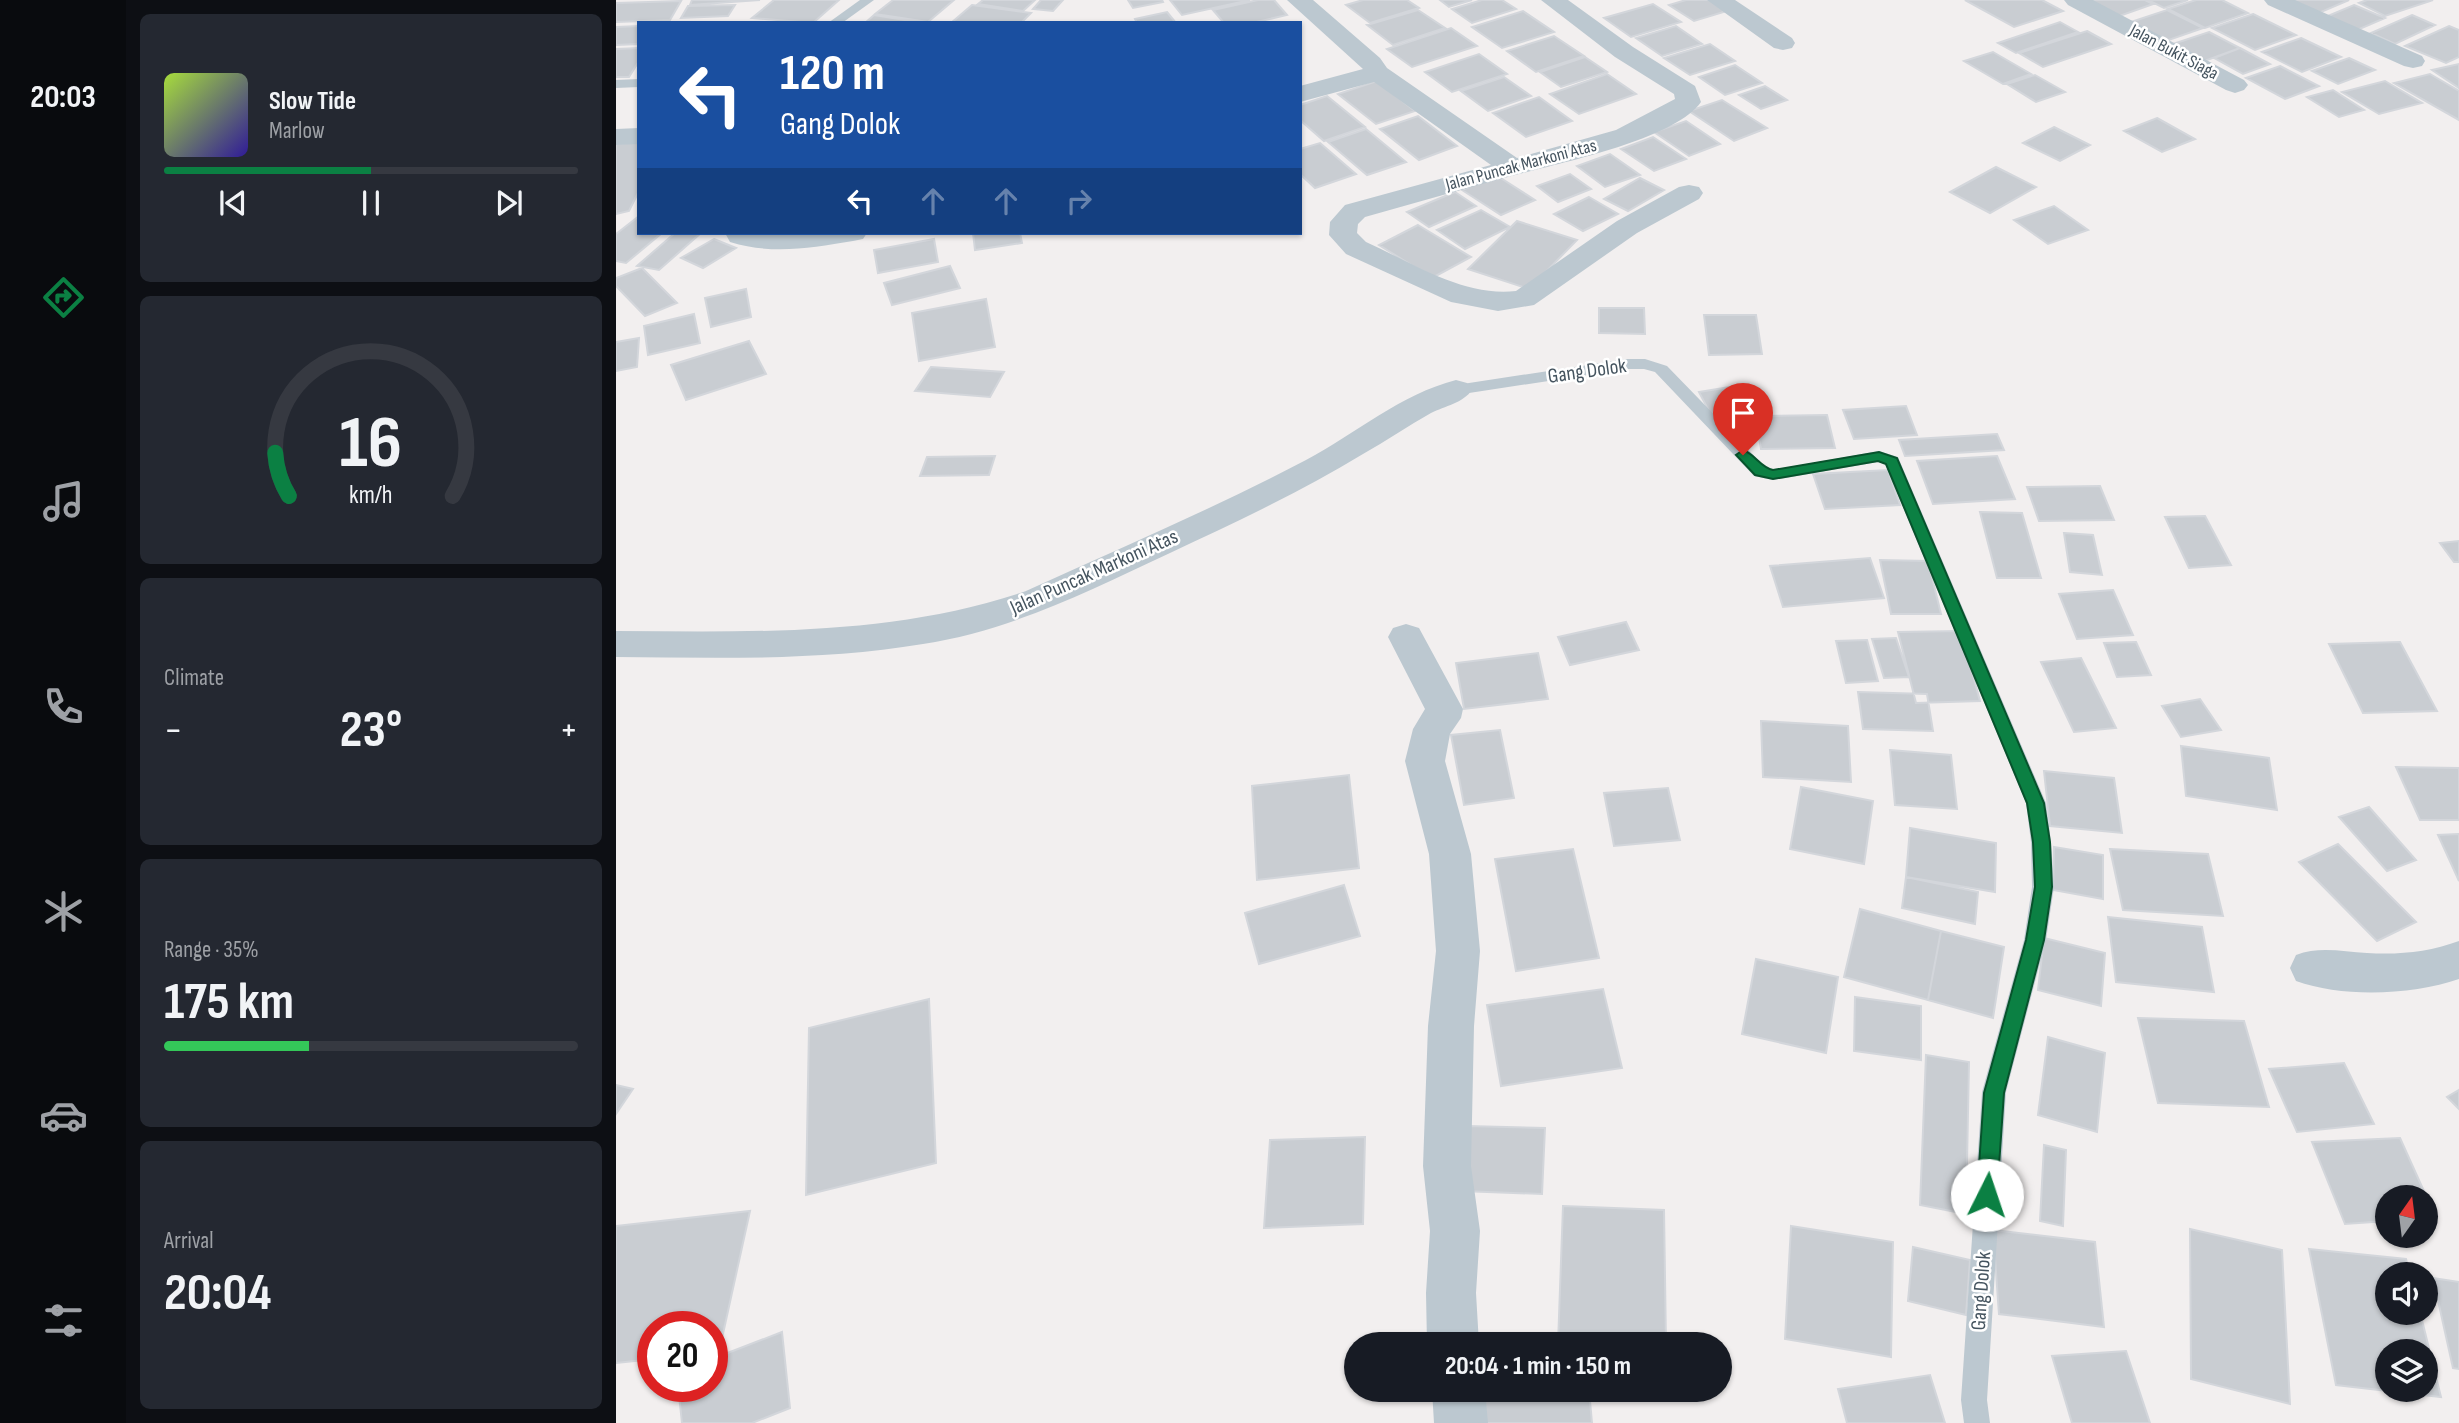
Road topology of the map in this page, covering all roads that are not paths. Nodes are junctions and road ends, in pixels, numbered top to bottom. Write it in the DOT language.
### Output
graph roads {
  1 [pos="868,0"];
  2 [pos="1299,0"];
  3 [pos="1553,0"];
  4 [pos="1719,0"];
  5 [pos="2077,0"];
  6 [pos="2276,0"];
  7 [pos="837,21"];
  8 [pos="1783,43"];
  9 [pos="2413,61"];
  10 [pos="1378,73"];
  11 [pos="637,83"];
  12 [pos="616,84"];
  13 [pos="2235,85"];
  14 [pos="1302,93"];
  15 [pos="637,136"];
  16 [pos="616,137"];
  17 [pos="1512,167"];
  18 [pos="1689,193"];
  19 [pos="740,235"];
  20 [pos="840,235"];
  21 [pos="1456,390"];
  22 [pos="1406,637"];
  23 [pos="616,644"];
  24 [pos="2459,960"];
  25 [pos="2312,968"];
  26 [pos="1453,1332"];
  27 [pos="1460,1402"];
  28 [pos="1461,1423"];
  29 [pos="1978,1423"];
  1 -- 7 [label="lane"];
  2 -- 10 [label="street"];
  3 -- 17 [label="street, Jalan Puncak Markoni Atas"];
  4 -- 8 [label="street"];
  5 -- 13 [label="street, Jalan Bukit Siaga"];
  6 -- 9 [label="street"];
  10 -- 14 [label="street"];
  10 -- 17 [label="street"];
  11 -- 12 [label="lane"];
  15 -- 16 [label="street"];
  17 -- 18 [label="street, Jalan Puncak Markoni Atas"];
  19 -- 20 [label="street"];
  21 -- 23 [label="street, Jalan Puncak Markoni Atas"];
  21 -- 29 [label="lane, Gang Dolok"];
  22 -- 26 [label="street"];
  24 -- 25 [label="street"];
  27 -- 28 [label="street"];
}
